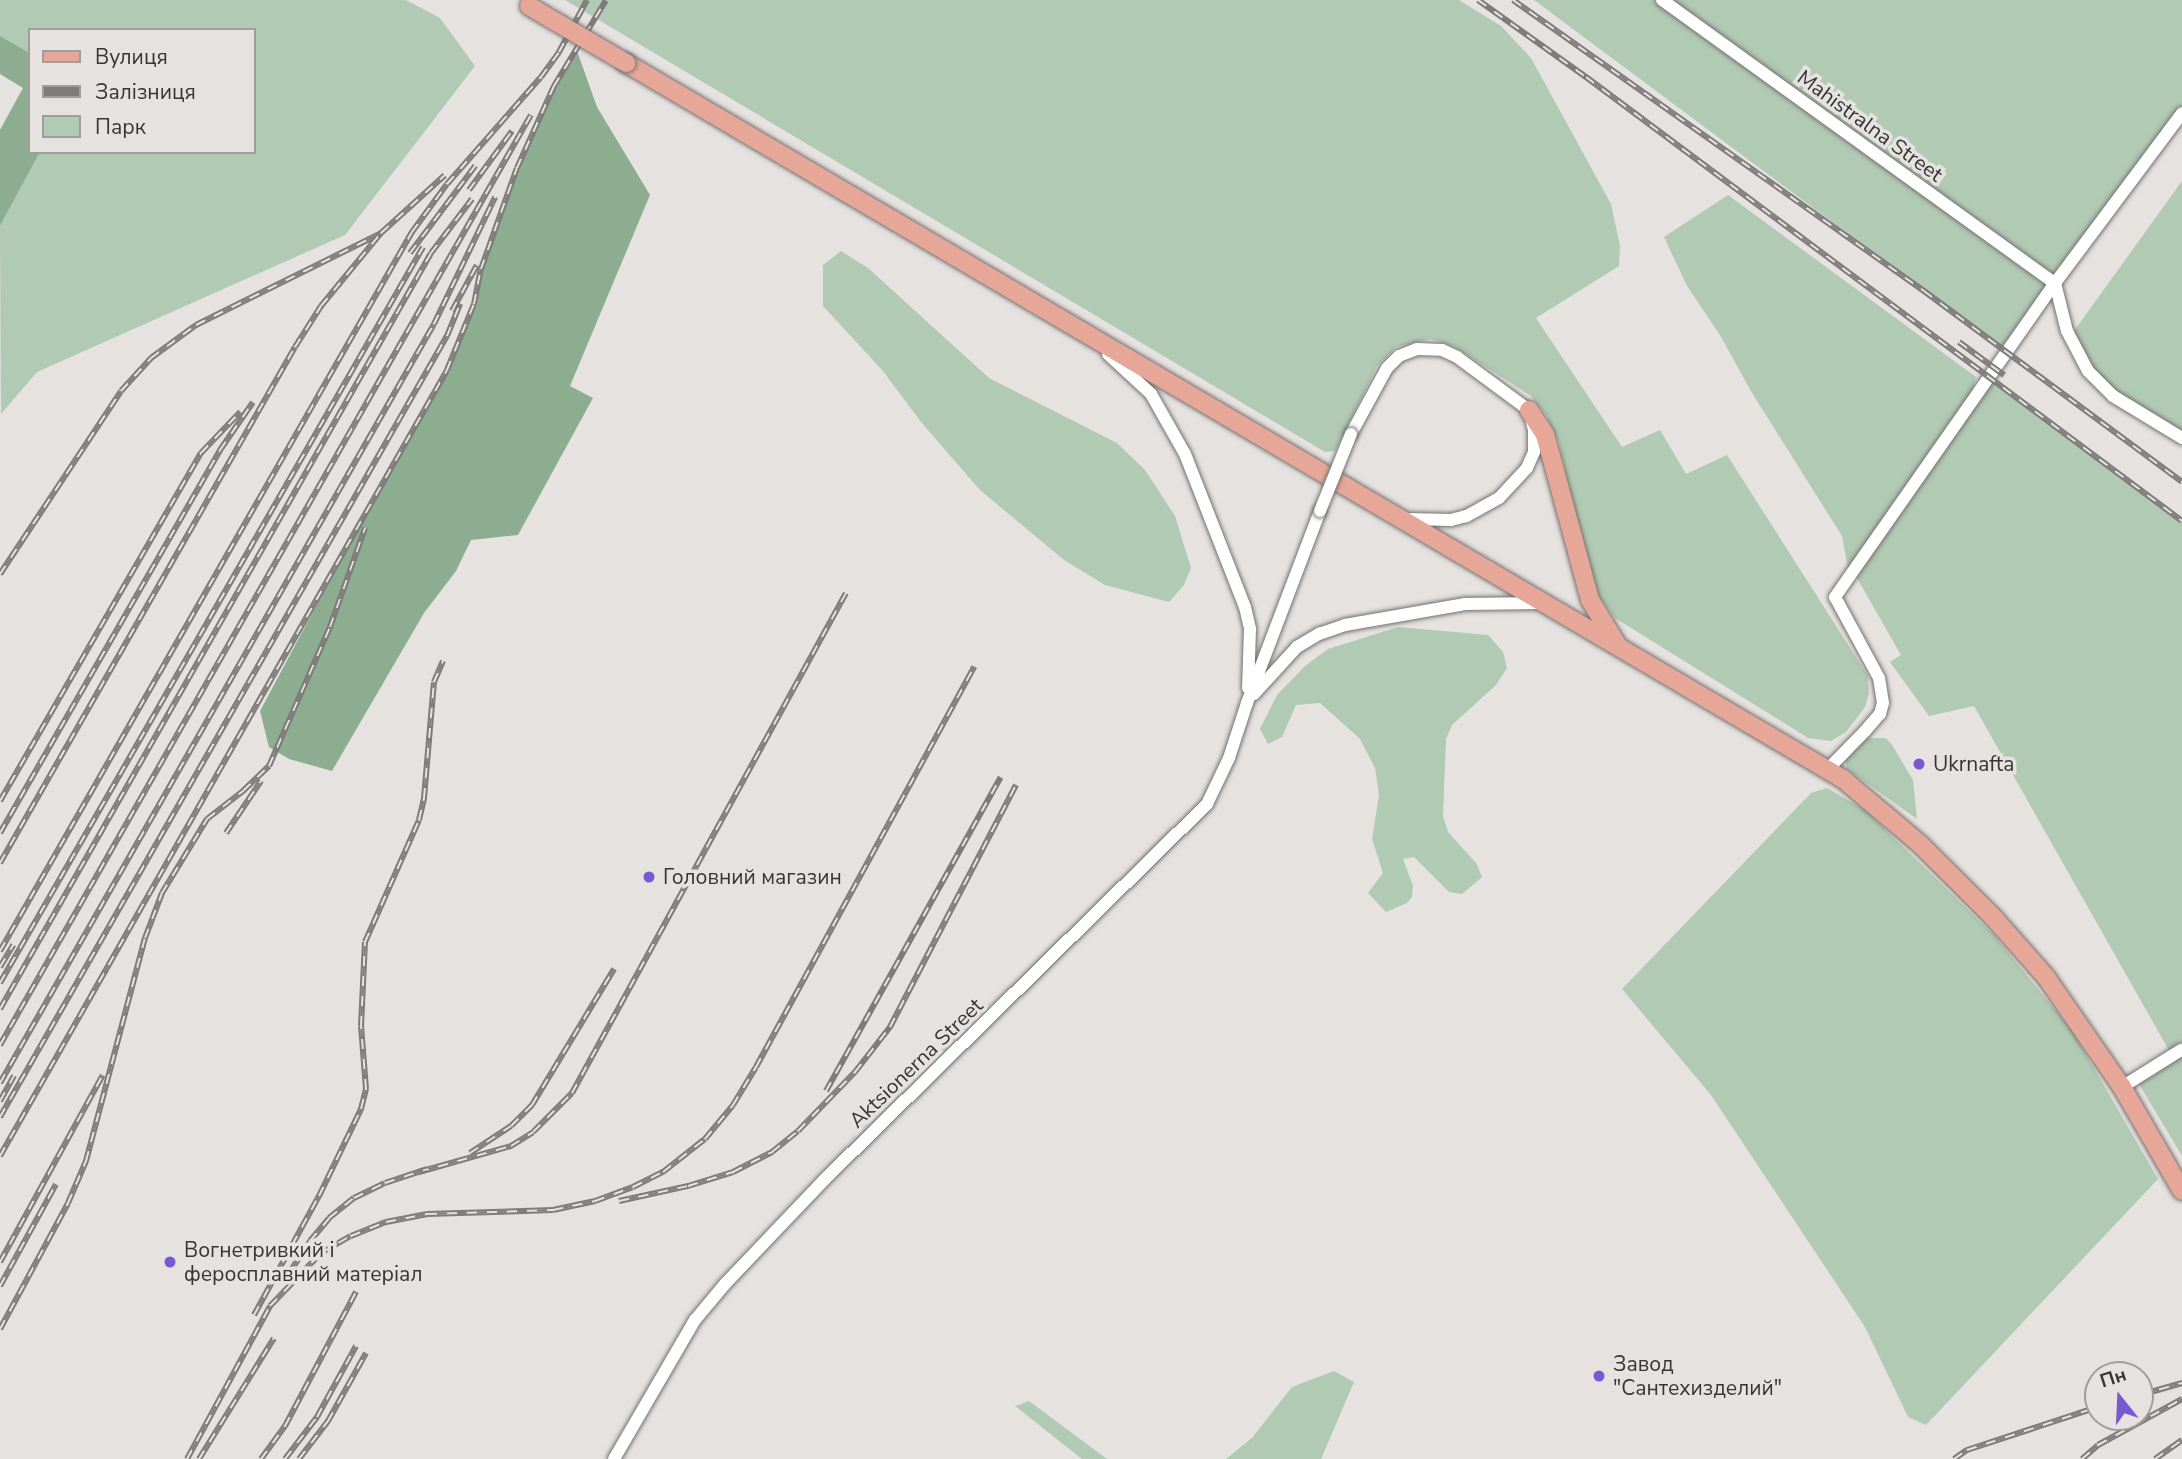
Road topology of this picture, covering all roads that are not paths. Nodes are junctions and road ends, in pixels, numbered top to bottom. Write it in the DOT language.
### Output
graph roads {
  1 [pos="1662,0"];
  2 [pos="524,3"];
  3 [pos="2182,113"];
  4 [pos="2054,283"];
  5 [pos="1083,333"];
  6 [pos="1529,410"];
  7 [pos="2182,438"];
  8 [pos="1394,516"];
  9 [pos="1541,603"];
  10 [pos="1621,650"];
  11 [pos="1247,703"];
  12 [pos="1827,769"];
  13 [pos="2180,1050"];
  14 [pos="2122,1087"];
  15 [pos="2182,1191"];
  16 [pos="614,1459"];
  1 -- 4 [label="street, Mahistralna Street"];
  2 -- 5 [label="main road, bridge"];
  3 -- 4 [label="street"];
  4 -- 7 [label="street"];
  4 -- 12 [label="street"];
  5 -- 8 [label="main road"];
  5 -- 11 [label="street"];
  6 -- 8 [label="street"];
  6 -- 10 [label="main road"];
  6 -- 11 [label="street, bridge"];
  8 -- 9 [label="main road"];
  9 -- 10 [label="main road"];
  9 -- 11 [label="street"];
  10 -- 12 [label="main road"];
  11 -- 16 [label="street, Aktsionerna Street"];
  12 -- 14 [label="main road"];
  13 -- 14 [label="street"];
  14 -- 15 [label="main road"];
}
